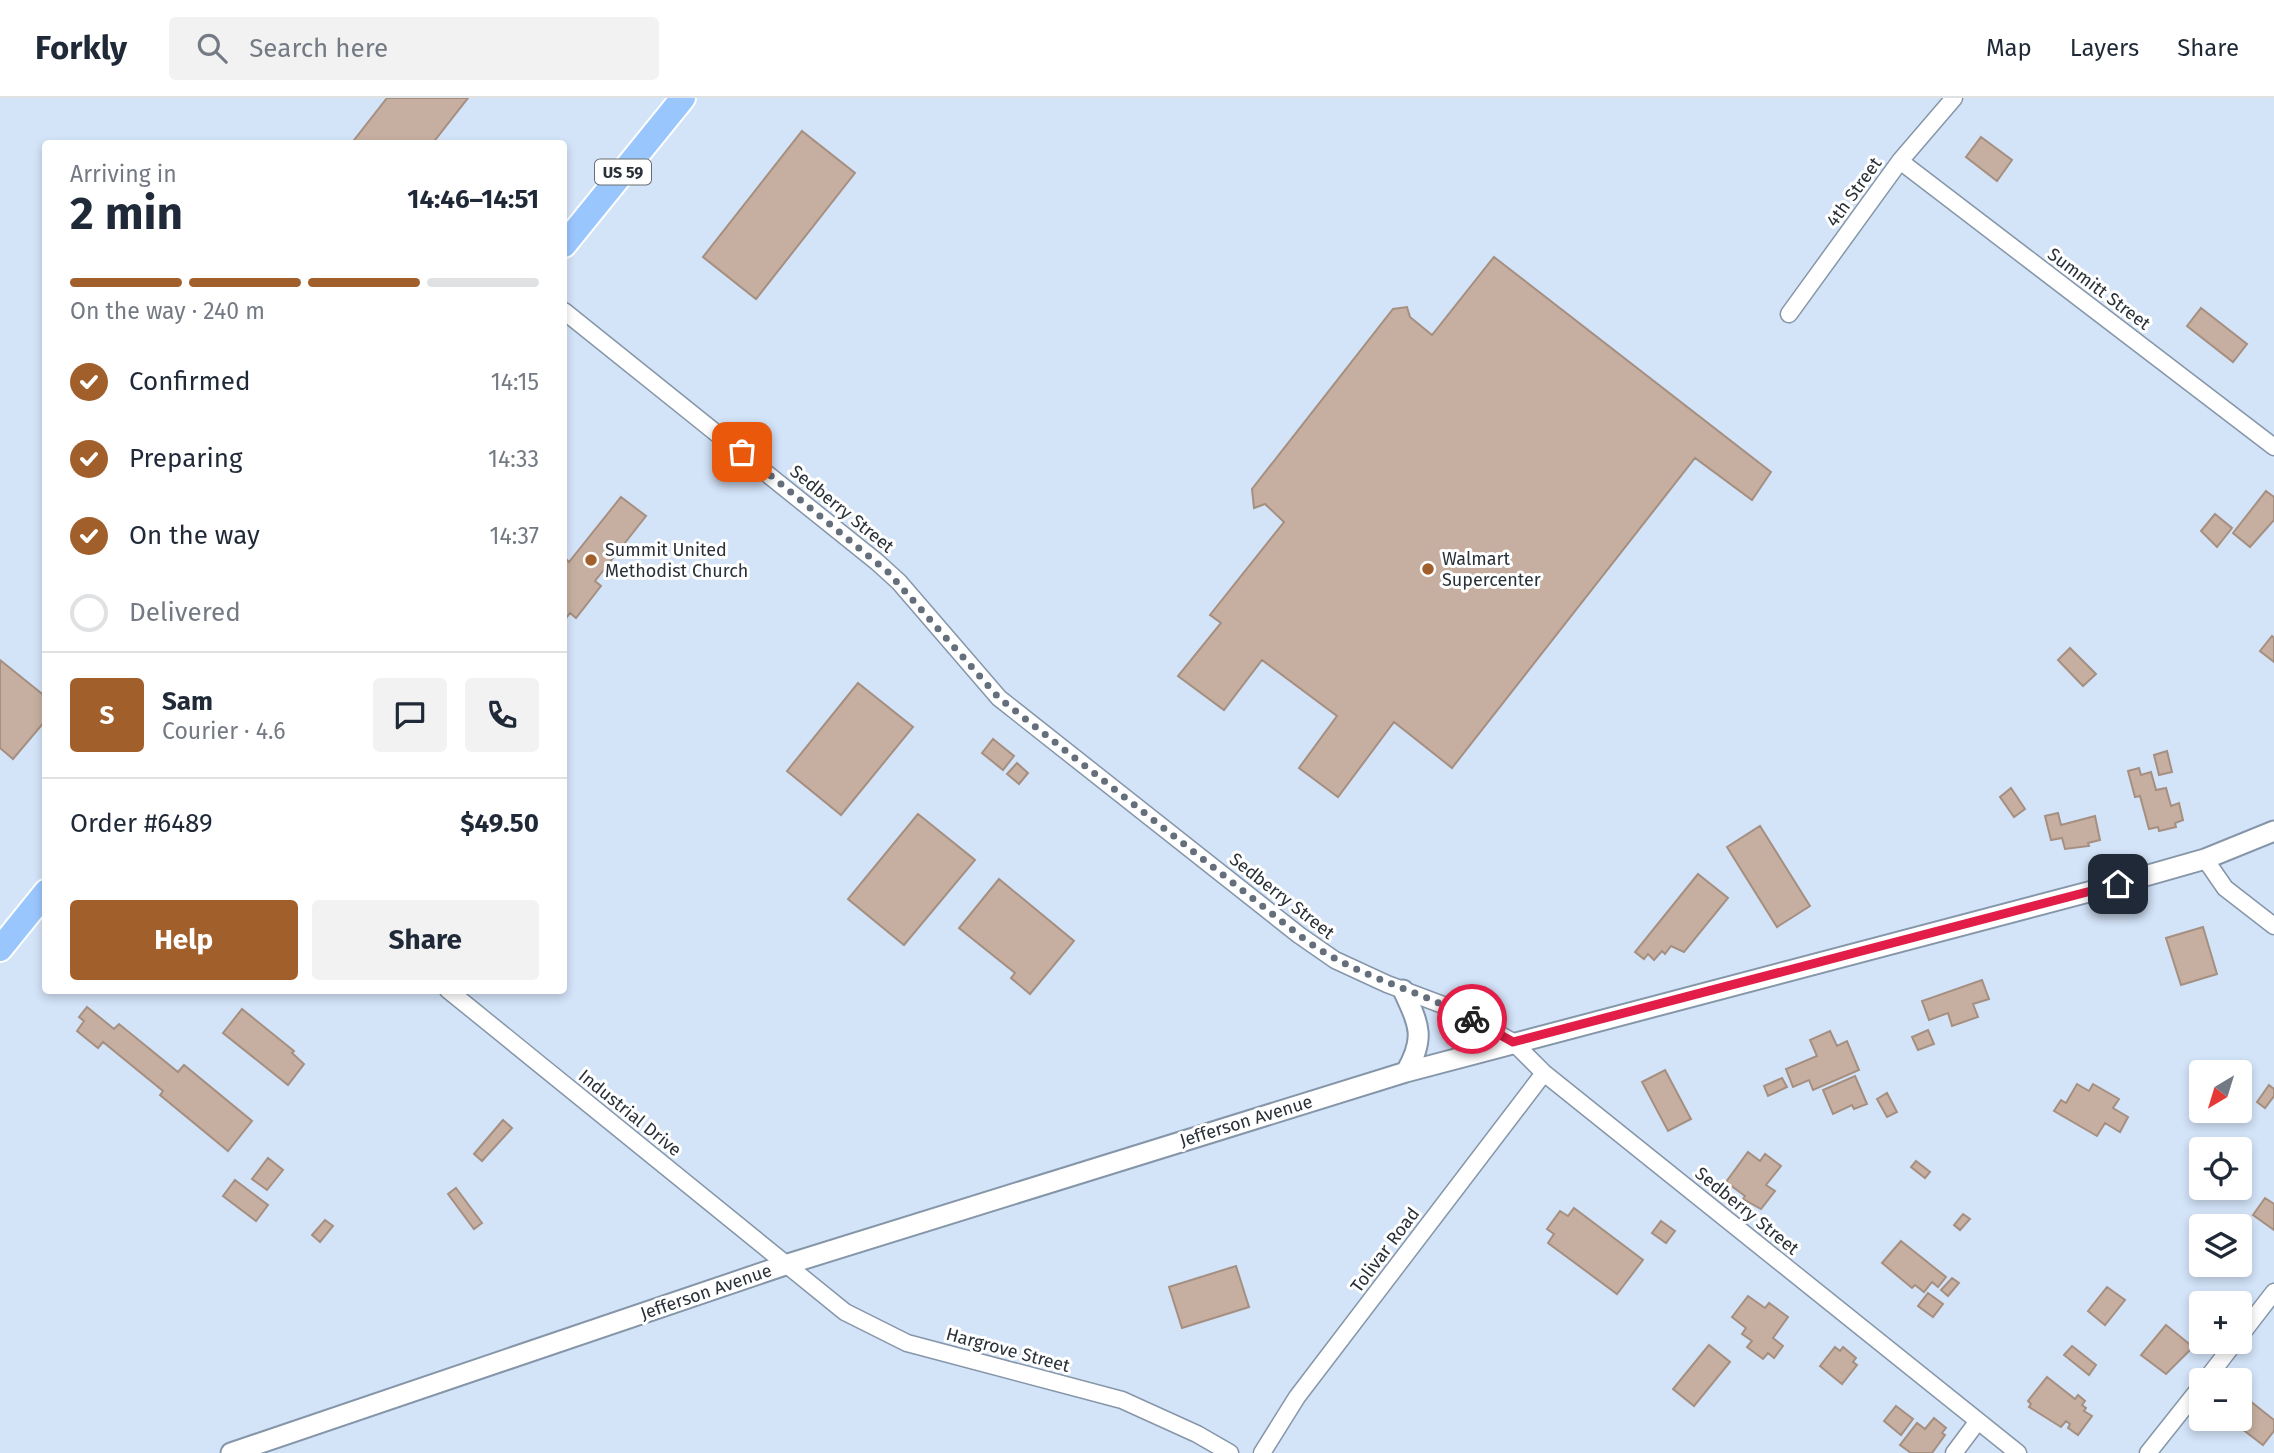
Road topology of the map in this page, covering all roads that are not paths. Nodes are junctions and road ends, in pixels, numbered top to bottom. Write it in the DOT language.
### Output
graph roads {
  1 [pos="683,98"];
  2 [pos="1948,100"];
  3 [pos="1900,161"];
  4 [pos="567,241"];
  5 [pos="567,313"];
  6 [pos="1789,313"];
  7 [pos="2274,447"];
  8 [pos="2274,831"];
  9 [pos="2204,859"];
  10 [pos="42,897"];
  11 [pos="2274,926"];
  12 [pos="0,949"];
  13 [pos="1403,990"];
  14 [pos="453,994"];
  15 [pos="1513,1042"];
  16 [pos="1406,1072"];
  17 [pos="1544,1073"];
  18 [pos="788,1265"];
  19 [pos="2274,1292"];
  20 [pos="2252,1320"];
  21 [pos="2226,1354"];
  22 [pos="2215,1368"];
  23 [pos="2189,1401"];
  24 [pos="1978,1421"];
  25 [pos="231,1453"];
  26 [pos="1230,1453"];
  27 [pos="1262,1453"];
  28 [pos="1954,1453"];
  29 [pos="2018,1453"];
  30 [pos="2148,1453"];
  1 -- 4 [label="highway, US 59"];
  2 -- 3 [label="street, 4th Street"];
  3 -- 6 [label="street, 4th Street"];
  3 -- 7 [label="street, Summitt Street"];
  5 -- 13 [label="street, Sedberry Street"];
  8 -- 9 [label="street, Jefferson Avenue"];
  9 -- 11 [label="street"];
  9 -- 15 [label="street, Jefferson Avenue"];
  10 -- 12 [label="highway"];
  13 -- 15 [label="street, Sedberry Street"];
  13 -- 16 [label="street"];
  14 -- 18 [label="street, Industrial Drive"];
  15 -- 16 [label="street, Jefferson Avenue"];
  15 -- 17 [label="street, Sedberry Street"];
  16 -- 18 [label="street, Jefferson Avenue"];
  17 -- 24 [label="street, Sedberry Street"];
  17 -- 27 [label="street, Tolivar Road"];
  18 -- 25 [label="street, Jefferson Avenue"];
  18 -- 26 [label="street, Hargrove Street"];
  19 -- 20 [label="street"];
  21 -- 22 [label="street"];
  23 -- 30 [label="street"];
  24 -- 28 [label="street"];
  24 -- 29 [label="street, Sedberry Street"];
}
